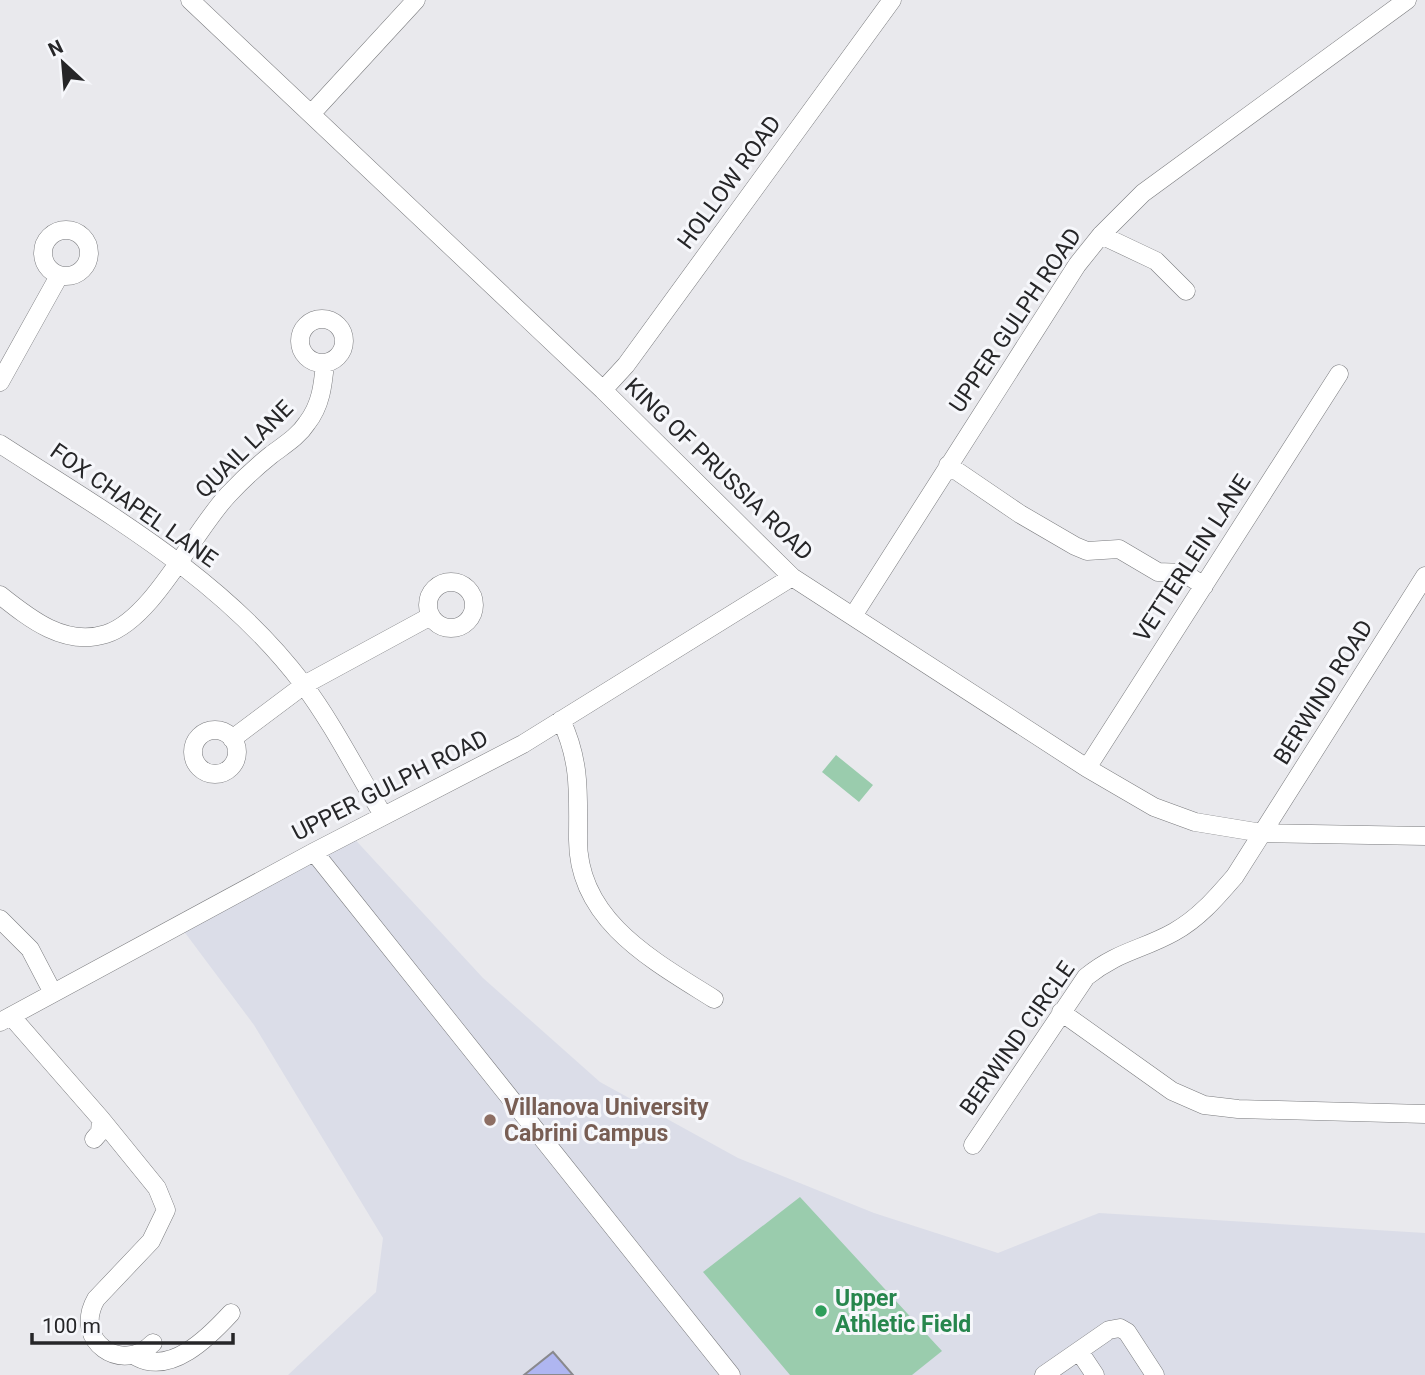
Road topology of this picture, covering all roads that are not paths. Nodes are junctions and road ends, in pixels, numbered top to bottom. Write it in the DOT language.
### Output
graph roads {
  1 [pos="190,0"];
  2 [pos="416,0"];
  3 [pos="892,0"];
  4 [pos="1407,0"];
  5 [pos="312,113"];
  6 [pos="1101,235"];
  7 [pos="59,276"];
  8 [pos="1186,291"];
  9 [pos="326,363"];
  10 [pos="1339,374"];
  11 [pos="0,382"];
  12 [pos="603,390"];
  13 [pos="0,444"];
  14 [pos="948,465"];
  15 [pos="178,561"];
  16 [pos="1425,576"];
  17 [pos="792,577"];
  18 [pos="1204,586"];
  19 [pos="0,595"];
  20 [pos="853,616"];
  21 [pos="431,617"];
  22 [pos="304,685"];
  23 [pos="561,720"];
  24 [pos="232,739"];
  25 [pos="1087,768"];
  26 [pos="383,815"];
  27 [pos="1262,833"];
  28 [pos="1425,836"];
  29 [pos="314,852"];
  30 [pos="0,919"];
  31 [pos="53,993"];
  32 [pos="714,999"];
  33 [pos="1061,1012"];
  34 [pos="5,1019"];
  35 [pos="1425,1114"];
  36 [pos="101,1119"];
  37 [pos="94,1139"];
  38 [pos="973,1145"];
  39 [pos="231,1312"];
  40 [pos="153,1343"];
  41 [pos="1079,1350"];
  42 [pos="137,1357"];
  43 [pos="731,1375"];
  44 [pos="1044,1375"];
  45 [pos="1095,1375"];
  46 [pos="1155,1375"];
  1 -- 5 [label="street, KING OF PRUSSIA ROAD"];
  2 -- 5 [label="street"];
  3 -- 12 [label="street, HOLLOW ROAD"];
  4 -- 6 [label="street, UPPER GULPH ROAD"];
  5 -- 12 [label="street, KING OF PRUSSIA ROAD"];
  6 -- 8 [label="street"];
  6 -- 14 [label="street, UPPER GULPH ROAD"];
  7 -- 11 [label="street"];
  9 -- 15 [label="street, QUAIL LANE"];
  10 -- 18 [label="street, VETTERLEIN LANE"];
  12 -- 17 [label="street, KING OF PRUSSIA ROAD"];
  13 -- 15 [label="street, FOX CHAPEL LANE"];
  14 -- 18 [label="street"];
  14 -- 20 [label="street, UPPER GULPH ROAD"];
  15 -- 19 [label="street, QUAIL LANE"];
  15 -- 22 [label="street, FOX CHAPEL LANE"];
  16 -- 27 [label="street, BERWIND ROAD"];
  17 -- 20 [label="street, KING OF PRUSSIA ROAD"];
  17 -- 23 [label="street, UPPER GULPH ROAD"];
  18 -- 25 [label="street, VETTERLEIN LANE"];
  20 -- 25 [label="street, KING OF PRUSSIA ROAD"];
  21 -- 22 [label="street"];
  22 -- 24 [label="street"];
  22 -- 26 [label="street, FOX CHAPEL LANE"];
  23 -- 26 [label="street, UPPER GULPH ROAD"];
  23 -- 32 [label="street"];
  25 -- 27 [label="street, KING OF PRUSSIA ROAD"];
  26 -- 29 [label="street, UPPER GULPH ROAD"];
  27 -- 28 [label="street, KING OF PRUSSIA ROAD"];
  27 -- 33 [label="street, BERWIND CIRCLE"];
  29 -- 31 [label="street, UPPER GULPH ROAD"];
  29 -- 43 [label="street"];
  30 -- 31 [label="street"];
  31 -- 34 [label="street, UPPER GULPH ROAD"];
  33 -- 35 [label="street"];
  33 -- 38 [label="street, BERWIND CIRCLE"];
  34 -- 36 [label="street"];
  36 -- 37 [label="street"];
  36 -- 42 [label="street"];
  39 -- 42 [label="street"];
  40 -- 42 [label="street"];
  41 -- 44 [label="street"];
  41 -- 45 [label="street"];
  41 -- 46 [label="street"];
}
